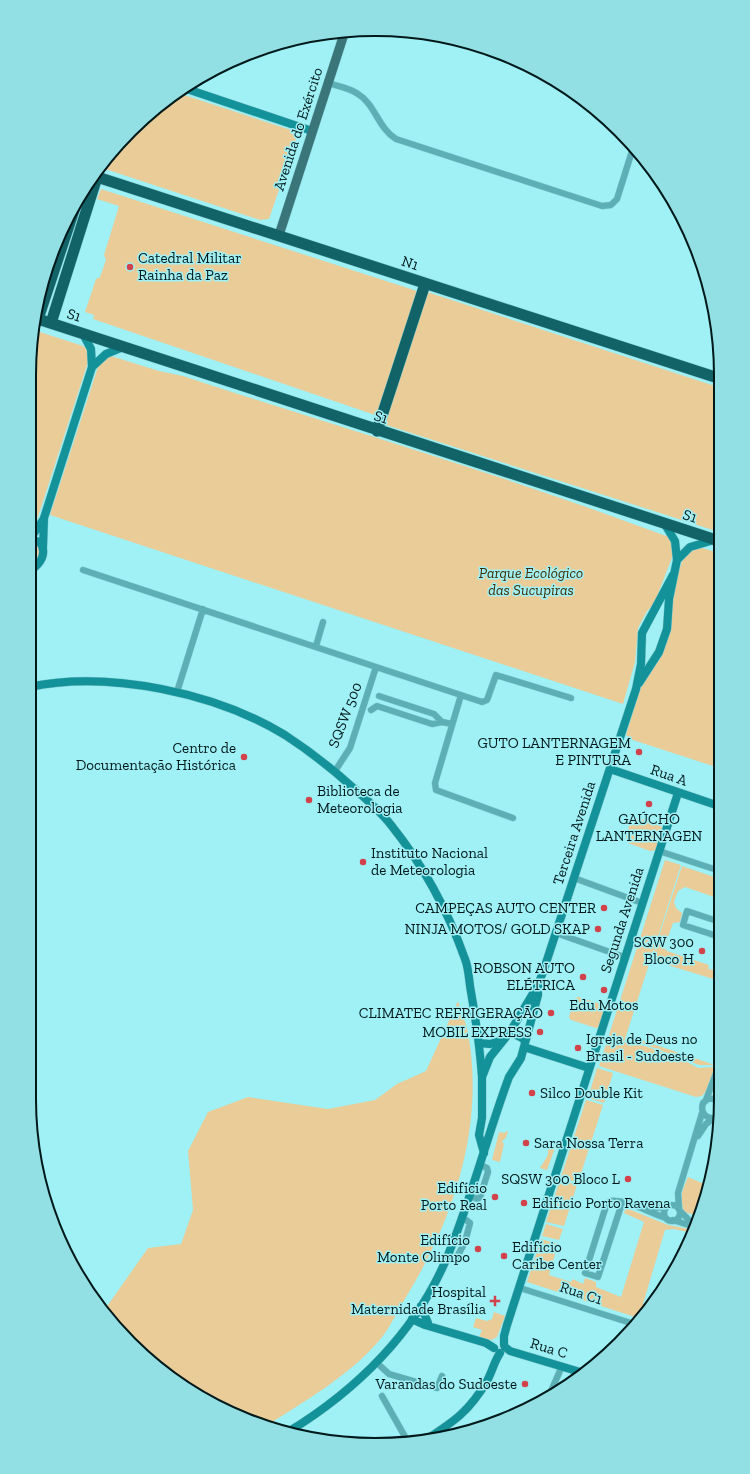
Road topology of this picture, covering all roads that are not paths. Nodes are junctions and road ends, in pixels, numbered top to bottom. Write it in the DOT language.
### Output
graph roads {
  1 [pos="342,38"];
  2 [pos="328,83"];
  3 [pos="191,90"];
  4 [pos="312,131"];
  5 [pos="631,153"];
  6 [pos="100,178"];
  7 [pos="92,188"];
  8 [pos="79,208"];
  9 [pos="86,214"];
  10 [pos="278,235"];
  11 [pos="63,242"];
  12 [pos="425,284"];
  13 [pos="49,285"];
  14 [pos="47,289"];
  15 [pos="60,290"];
  16 [pos="41,320"];
  17 [pos="51,324"];
  18 [pos="84,334"];
  19 [pos="123,347"];
  20 [pos="92,367"];
  21 [pos="714,377"];
  22 [pos="377,431"];
  23 [pos="44,518"];
  24 [pos="664,523"];
  25 [pos="36,531"];
  26 [pos="714,540"];
  27 [pos="36,541"];
  28 [pos="714,541"];
  29 [pos="43,547"];
  30 [pos="677,560"];
  31 [pos="36,564"];
  32 [pos="83,570"];
  33 [pos="674,575"];
  34 [pos="203,609"];
  35 [pos="655,610"];
  36 [pos="669,616"];
  37 [pos="323,622"];
  38 [pos="316,646"];
  39 [pos="642,649"];
  40 [pos="659,652"];
  41 [pos="376,667"];
  42 [pos="36,685"];
  43 [pos="636,689"];
  44 [pos="177,692"];
  45 [pos="461,695"];
  46 [pos="379,696"];
  47 [pos="571,698"];
  48 [pos="371,710"];
  49 [pos="442,722"];
  50 [pos="452,724"];
  51 [pos="610,769"];
  52 [pos="335,771"];
  53 [pos="678,793"];
  54 [pos="714,804"];
  55 [pos="513,818"];
  56 [pos="659,851"];
  57 [pos="714,869"];
  58 [pos="574,878"];
  59 [pos="642,903"];
  60 [pos="714,920"];
  61 [pos="556,932"];
  62 [pos="714,935"];
  63 [pos="624,957"];
  64 [pos="538,985"];
  65 [pos="510,1032"];
  66 [pos="504,1040"];
  67 [pos="525,1044"];
  68 [pos="480,1046"];
  69 [pos="539,1053"];
  70 [pos="490,1057"];
  71 [pos="521,1058"];
  72 [pos="589,1068"];
  73 [pos="482,1077"];
  74 [pos="714,1079"];
  75 [pos="714,1099"];
  76 [pos="706,1100"];
  77 [pos="482,1101"];
  78 [pos="498,1108"];
  79 [pos="702,1113"];
  80 [pos="713,1116"];
  81 [pos="713,1120"];
  82 [pos="692,1146"];
  83 [pos="484,1153"];
  84 [pos="678,1193"];
  85 [pos="622,1203"];
  86 [pos="666,1207"];
  87 [pos="643,1209"];
  88 [pos="679,1210"];
  89 [pos="666,1218"];
  90 [pos="674,1220"];
  91 [pos="691,1222"];
  92 [pos="690,1224"];
  93 [pos="520,1288"];
  94 [pos="421,1306"];
  95 [pos="413,1318"];
  96 [pos="630,1323"];
  97 [pos="426,1324"];
  98 [pos="406,1328"];
  99 [pos="501,1348"];
  100 [pos="377,1363"];
  101 [pos="562,1366"];
  102 [pos="577,1371"];
  103 [pos="442,1376"];
  104 [pos="553,1388"];
  105 [pos="382,1396"];
  106 [pos="294,1428"];
  107 [pos="439,1431"];
  108 [pos="405,1436"];
  1 -- 2 [label="main road, Avenida do Exército"];
  2 -- 4 [label="main road, Avenida do Exército"];
  2 -- 5 [label="street"];
  3 -- 4 [label="street"];
  4 -- 10 [label="main road, Avenida do Exército"];
  6 -- 10 [label="highway, N1"];
  7 -- 9 [label="highway"];
  8 -- 9 [label="highway"];
  9 -- 15 [label="highway"];
  10 -- 12 [label="highway, N1"];
  11 -- 13 [label="highway"];
  12 -- 21 [label="highway, N1"];
  12 -- 22 [label="highway"];
  13 -- 14 [label="highway"];
  13 -- 15 [label="highway"];
  15 -- 17 [label="highway"];
  16 -- 17 [label="highway, S1"];
  17 -- 18 [label="highway, S1"];
  18 -- 19 [label="highway, S1"];
  18 -- 20 [label="street"];
  19 -- 20 [label="street"];
  19 -- 22 [label="highway, S1"];
  20 -- 23 [label="street"];
  22 -- 24 [label="highway, S1"];
  23 -- 25 [label="street"];
  23 -- 29 [label="street"];
  24 -- 26 [label="highway, S1"];
  24 -- 30 [label="street"];
  27 -- 29 [label="street"];
  28 -- 30 [label="street"];
  29 -- 31 [label="street"];
  30 -- 33 [label="street"];
  32 -- 34 [label="street"];
  33 -- 35 [label="street"];
  33 -- 36 [label="street"];
  34 -- 38 [label="street"];
  34 -- 44 [label="street"];
  35 -- 36 [label="street"];
  35 -- 39 [label="street"];
  36 -- 40 [label="street"];
  37 -- 38 [label="street"];
  38 -- 41 [label="street"];
  39 -- 40 [label="street"];
  39 -- 43 [label="street"];
  40 -- 43 [label="street"];
  41 -- 45 [label="street"];
  41 -- 52 [label="street, SQSW 500"];
  42 -- 44 [label="street"];
  43 -- 51 [label="street, Terceira Avenida"];
  44 -- 52 [label="street"];
  45 -- 47 [label="street"];
  45 -- 50 [label="street"];
  46 -- 49 [label="street"];
  48 -- 49 [label="street"];
  49 -- 50 [label="street"];
  50 -- 55 [label="street"];
  51 -- 53 [label="street, Rua A"];
  51 -- 58 [label="street, Terceira Avenida"];
  52 -- 68 [label="street"];
  53 -- 54 [label="street, Rua A"];
  53 -- 56 [label="street, Segunda Avenida"];
  56 -- 57 [label="street"];
  56 -- 59 [label="street, Segunda Avenida"];
  58 -- 59 [label="street"];
  58 -- 61 [label="street, Terceira Avenida"];
  59 -- 63 [label="street, Segunda Avenida"];
  60 -- 62 [label="street"];
  61 -- 63 [label="street"];
  61 -- 64 [label="street, Terceira Avenida"];
  63 -- 72 [label="street, Segunda Avenida"];
  64 -- 65 [label="street, Terceira Avenida"];
  64 -- 67 [label="street, Terceira Avenida"];
  65 -- 66 [label="street, Terceira Avenida"];
  65 -- 67 [label="street"];
  66 -- 68 [label="street"];
  66 -- 70 [label="street, Terceira Avenida"];
  67 -- 69 [label="street"];
  67 -- 71 [label="street, Terceira Avenida"];
  68 -- 70 [label="street"];
  68 -- 73 [label="street"];
  69 -- 71 [label="street"];
  69 -- 72 [label="street"];
  70 -- 73 [label="street, Terceira Avenida"];
  71 -- 78 [label="street, Terceira Avenida"];
  72 -- 93 [label="street, Segunda Avenida"];
  73 -- 77 [label="street, Terceira Avenida"];
  74 -- 76 [label="street"];
  75 -- 76 [label="street"];
  76 -- 79 [label="street"];
  77 -- 78 [label="street"];
  77 -- 83 [label="street, Terceira Avenida"];
  78 -- 83 [label="street, Terceira Avenida"];
  79 -- 80 [label="street"];
  79 -- 82 [label="street"];
  81 -- 82 [label="street"];
  82 -- 84 [label="street"];
  83 -- 94 [label="street, Terceira Avenida"];
  84 -- 86 [label="street"];
  84 -- 88 [label="street"];
  85 -- 85 [label="street"];
  85 -- 87 [label="street"];
  86 -- 87 [label="street"];
  86 -- 88 [label="street"];
  86 -- 89 [label="street"];
  87 -- 89 [label="street"];
  88 -- 90 [label="street"];
  88 -- 91 [label="street"];
  89 -- 90 [label="street"];
  90 -- 92 [label="street"];
  93 -- 96 [label="street, Rua C1"];
  93 -- 99 [label="street, Segunda Avenida"];
  94 -- 95 [label="street, Terceira Avenida"];
  94 -- 97 [label="street"];
  95 -- 97 [label="street, Rua C"];
  95 -- 98 [label="street, Terceira Avenida"];
  97 -- 98 [label="street"];
  97 -- 99 [label="street, Rua C"];
  98 -- 100 [label="street, Terceira Avenida"];
  99 -- 101 [label="street, Rua C"];
  99 -- 107 [label="street"];
  100 -- 103 [label="street"];
  100 -- 106 [label="street, Terceira Avenida"];
  101 -- 102 [label="street, Rua C"];
  101 -- 104 [label="street"];
  105 -- 108 [label="street"];
}
